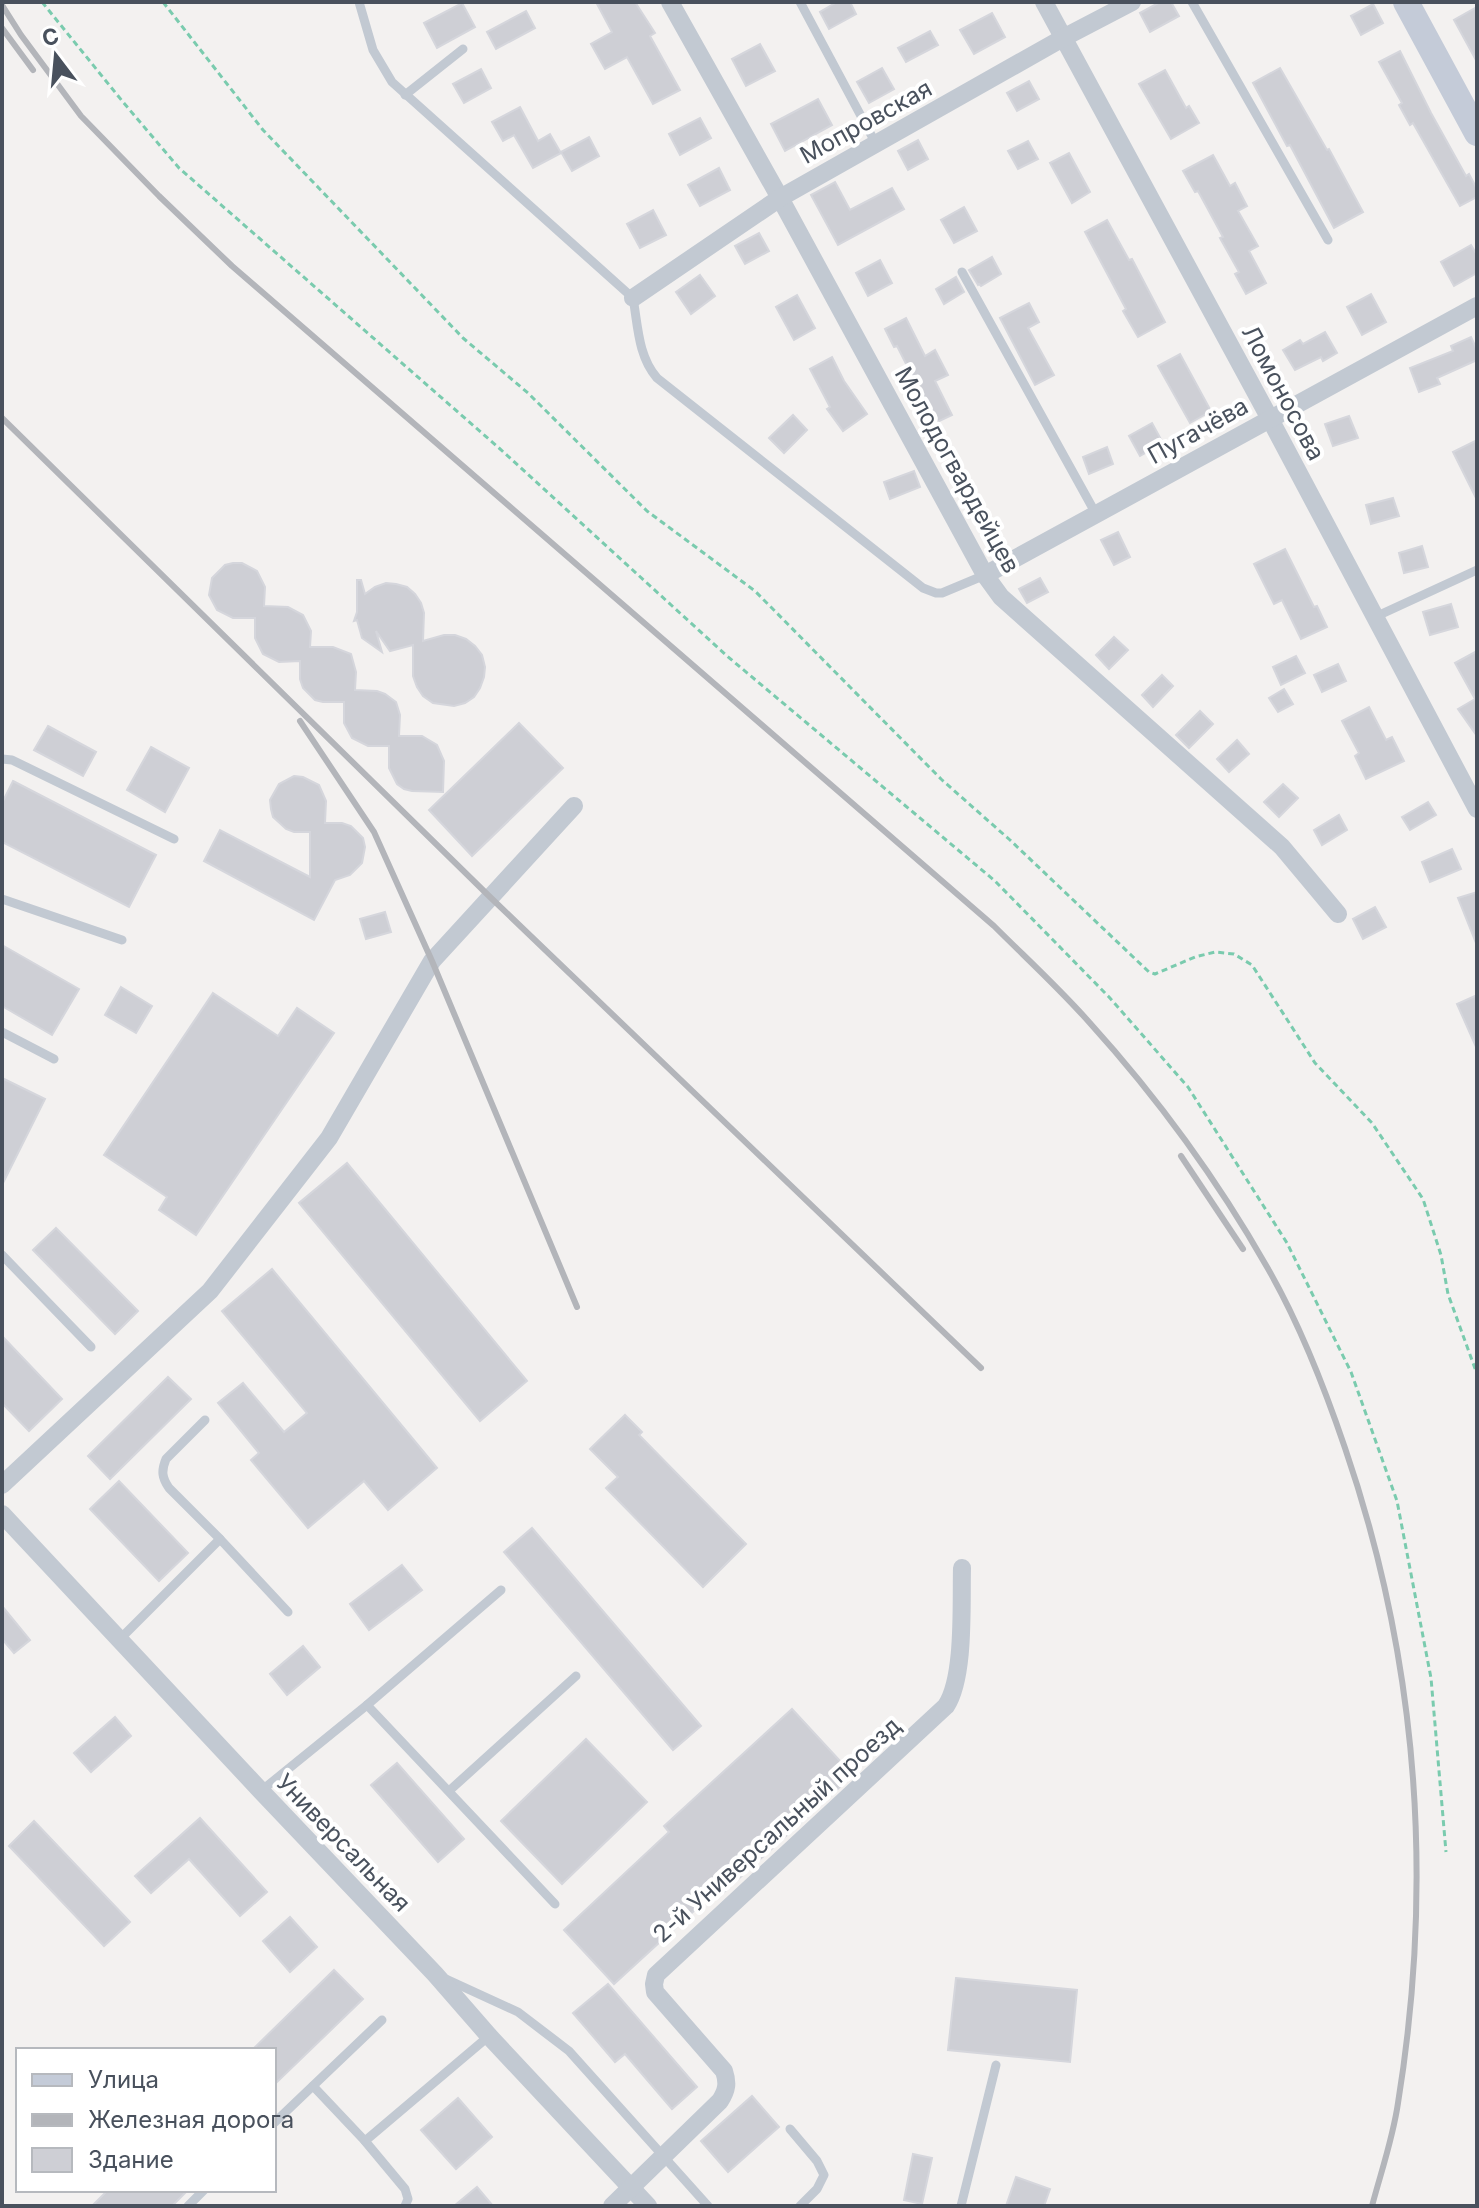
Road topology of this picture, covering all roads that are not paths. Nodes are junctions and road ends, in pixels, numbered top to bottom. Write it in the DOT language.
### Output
graph roads {
  1 [pos="359,2"];
  2 [pos="670,2"];
  3 [pos="800,2"];
  4 [pos="1044,2"];
  5 [pos="1132,2"];
  6 [pos="1192,2"];
  7 [pos="1406,2"];
  8 [pos="1063,38"];
  9 [pos="463,49"];
  10 [pos="405,95"];
  11 [pos="1477,133"];
  12 [pos="876,144"];
  13 [pos="780,198"];
  14 [pos="1328,240"];
  15 [pos="962,272"];
  16 [pos="633,298"];
  17 [pos="1477,306"];
  18 [pos="1270,419"];
  19 [pos="1096,514"];
  20 [pos="1477,570"];
  21 [pos="985,575"];
  22 [pos="1375,617"];
  23 [pos="2,759"];
  24 [pos="574,806"];
  25 [pos="1476,806"];
  26 [pos="174,839"];
  27 [pos="2,899"];
  28 [pos="1338,914"];
  29 [pos="122,940"];
  30 [pos="2,1032"];
  31 [pos="54,1059"];
  32 [pos="2,1255"];
  33 [pos="91,1347"];
  34 [pos="205,1420"];
  35 [pos="2,1485"];
  36 [pos="2,1514"];
  37 [pos="220,1539"];
  38 [pos="962,1568"];
  39 [pos="501,1590"];
  40 [pos="288,1612"];
  41 [pos="119,1640"];
  42 [pos="576,1676"];
  43 [pos="367,1705"];
  44 [pos="261,1791"];
  45 [pos="449,1791"];
  46 [pos="555,1904"];
  47 [pos="435,1974"];
  48 [pos="382,2020"];
  49 [pos="489,2036"];
  50 [pos="996,2065"];
  51 [pos="313,2086"];
  52 [pos="276,2121"];
  53 [pos="790,2129"];
  54 [pos="365,2141"];
  55 [pos="664,2157"];
  56 [pos="632,2189"];
  57 [pos="405,2206"];
  58 [pos="612,2206"];
  59 [pos="648,2206"];
  60 [pos="708,2206"];
  61 [pos="800,2206"];
  62 [pos="961,2206"];
  1 -- 10 [label="lane"];
  2 -- 13 [label="street, Молодогвардейцев"];
  3 -- 12 [label="lane"];
  4 -- 8 [label="street, Ломоносова"];
  5 -- 8 [label="street, Мопровская"];
  6 -- 14 [label="lane"];
  7 -- 11 [label="main road"];
  8 -- 12 [label="street, Мопровская"];
  8 -- 18 [label="street, Ломоносова"];
  9 -- 10 [label="lane"];
  10 -- 16 [label="lane"];
  12 -- 13 [label="street, Мопровская"];
  13 -- 16 [label="street, Мопровская"];
  13 -- 21 [label="street, Молодогвардейцев"];
  15 -- 19 [label="lane"];
  16 -- 21 [label="lane"];
  17 -- 18 [label="street, Пугачёва"];
  18 -- 19 [label="street, Пугачёва"];
  18 -- 22 [label="street, Ломоносова"];
  19 -- 21 [label="street, Пугачёва"];
  20 -- 22 [label="lane"];
  21 -- 28 [label="street, Молодогвардейцев"];
  22 -- 25 [label="street, Ломоносова"];
  23 -- 26 [label="lane"];
  24 -- 35 [label="street"];
  27 -- 29 [label="lane"];
  30 -- 31 [label="lane"];
  32 -- 33 [label="lane"];
  34 -- 37 [label="lane"];
  36 -- 41 [label="street, Универсальная"];
  37 -- 40 [label="lane"];
  37 -- 41 [label="lane"];
  38 -- 55 [label="street, 2-й Универсальный проезд"];
  39 -- 43 [label="lane"];
  41 -- 44 [label="street, Универсальная"];
  42 -- 45 [label="lane"];
  43 -- 44 [label="lane"];
  43 -- 45 [label="lane"];
  44 -- 47 [label="street, Универсальная"];
  45 -- 46 [label="lane"];
  47 -- 49 [label="street, Универсальная"];
  47 -- 55 [label="lane"];
  48 -- 51 [label="lane"];
  49 -- 54 [label="lane"];
  49 -- 56 [label="street, Универсальная"];
  50 -- 62 [label="lane"];
  51 -- 52 [label="lane"];
  51 -- 54 [label="lane"];
  53 -- 61 [label="lane"];
  54 -- 57 [label="lane"];
  55 -- 56 [label="street, 2-й Универсальный проезд"];
  55 -- 60 [label="lane"];
  56 -- 58 [label="street, 2-й Универсальный проезд"];
  56 -- 59 [label="street, Универсальная"];
}
